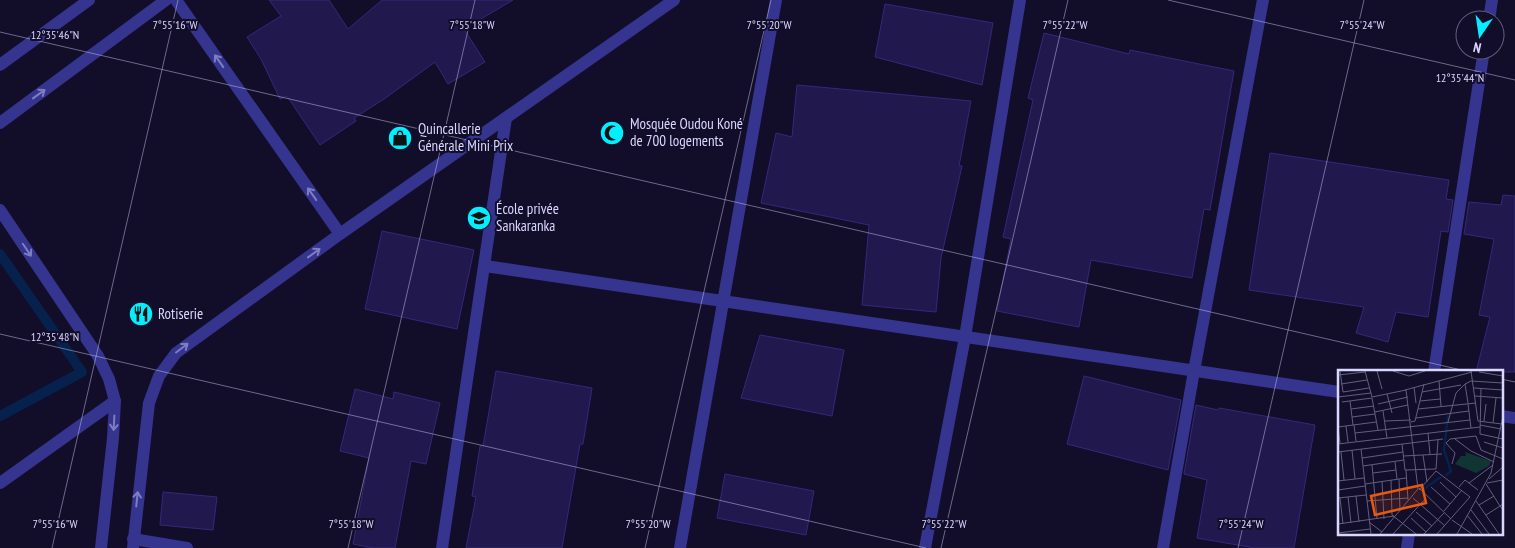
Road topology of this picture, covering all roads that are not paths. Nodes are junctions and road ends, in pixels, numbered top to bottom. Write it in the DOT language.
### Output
graph roads {
  1 [pos="89,0"];
  2 [pos="166,0"];
  3 [pos="176,0"];
  4 [pos="674,0"];
  5 [pos="776,0"];
  6 [pos="1020,0"];
  7 [pos="1263,0"];
  8 [pos="1482,60"];
  9 [pos="0,65"];
  10 [pos="506,118"];
  11 [pos="0,123"];
  12 [pos="0,210"];
  13 [pos="340,234"];
  14 [pos="484,266"];
  15 [pos="723,302"];
  16 [pos="965,337"];
  17 [pos="1434,370"];
  18 [pos="1194,371"];
  19 [pos="1338,392"];
  20 [pos="115,401"];
  21 [pos="1502,416"];
  22 [pos="1515,418"];
  23 [pos="0,483"];
  24 [pos="133,543"];
  25 [pos="101,548"];
  26 [pos="187,548"];
  27 [pos="442,548"];
  28 [pos="680,548"];
  29 [pos="925,548"];
  30 [pos="1163,548"];
  1 -- 9 [label="street"];
  11 -- 2 [label="street, one-way"];
  13 -- 3 [label="street, one-way"];
  4 -- 10 [label="street"];
  5 -- 15 [label="street"];
  6 -- 16 [label="street"];
  7 -- 18 [label="street"];
  8 -- 17 [label="street"];
  10 -- 13 [label="street"];
  10 -- 14 [label="street"];
  12 -- 20 [label="street, one-way"];
  24 -- 13 [label="street, one-way"];
  14 -- 15 [label="street"];
  14 -- 27 [label="street"];
  15 -- 16 [label="street"];
  15 -- 28 [label="street"];
  16 -- 18 [label="street"];
  16 -- 29 [label="street"];
  18 -- 19 [label="street"];
  18 -- 30 [label="street"];
  20 -- 23 [label="street"];
  20 -- 25 [label="street, one-way"];
  21 -- 22 [label="street"];
  24 -- 26 [label="street"];
}
